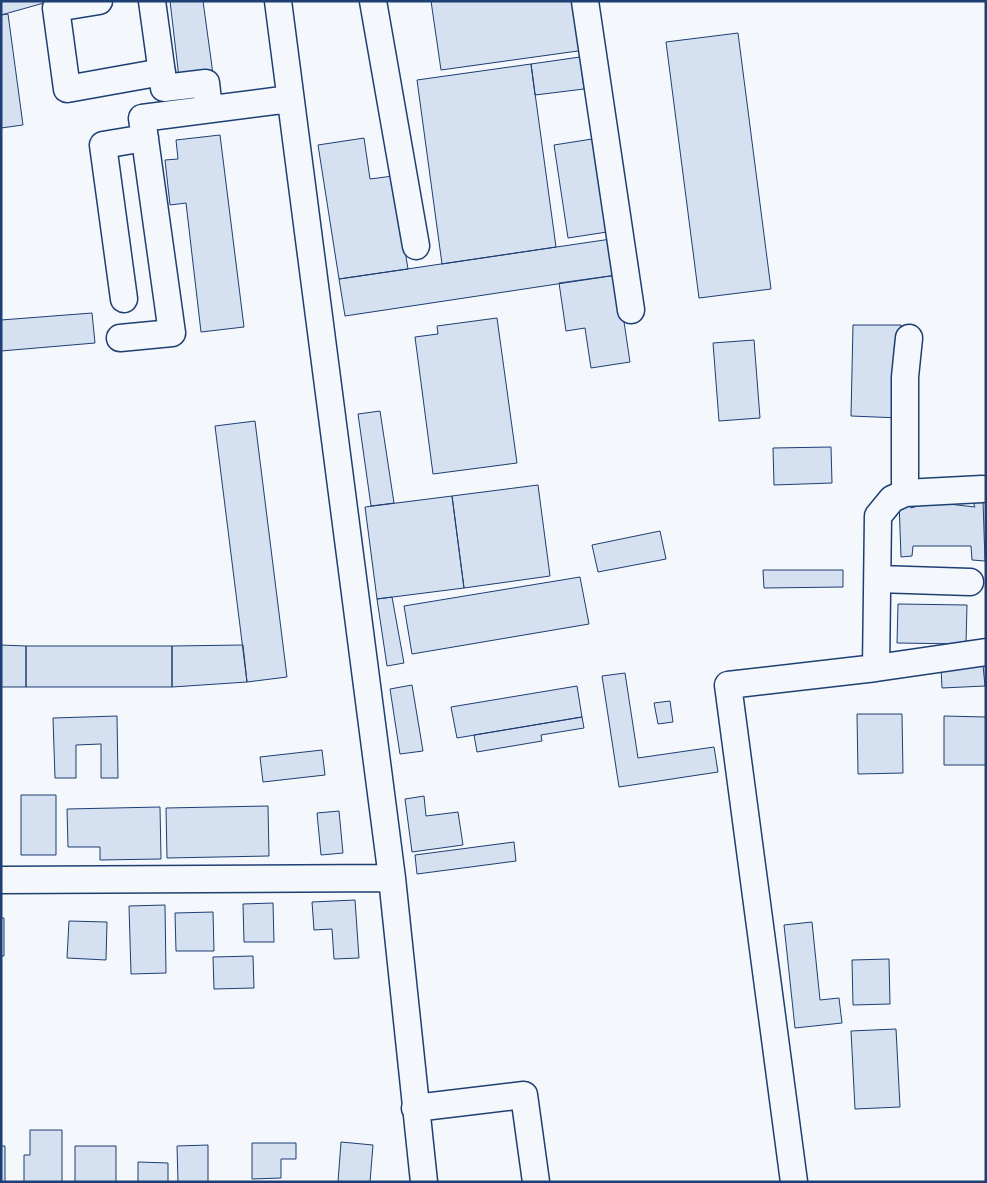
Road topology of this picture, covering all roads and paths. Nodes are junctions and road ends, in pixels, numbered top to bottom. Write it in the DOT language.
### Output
graph roads {
  1 [pos="99,1"];
  2 [pos="152,1"];
  3 [pos="278,1"];
  4 [pos="373,1"];
  5 [pos="585,1"];
  6 [pos="162,72"];
  7 [pos="290,98"];
  8 [pos="210,109"];
  9 [pos="145,138"];
  10 [pos="416,246"];
  11 [pos="124,299"];
  12 [pos="631,310"];
  13 [pos="120,338"];
  14 [pos="909,338"];
  15 [pos="982,489"];
  16 [pos="905,493"];
  17 [pos="878,579"];
  18 [pos="970,582"];
  19 [pos="986,652"];
  20 [pos="876,668"];
  21 [pos="392,878"];
  22 [pos="1,880"];
  23 [pos="414,1108"];
  24 [pos="424,1182"];
  25 [pos="536,1182"];
  26 [pos="794,1182"];
  1 -- 6 [label="street"];
  2 -- 6 [label="street"];
  3 -- 7 [label="street"];
  4 -- 10 [label="street"];
  5 -- 12 [label="street"];
  6 -- 8 [label="street"];
  7 -- 8 [label="street"];
  7 -- 21 [label="street"];
  8 -- 9 [label="street"];
  9 -- 11 [label="street"];
  9 -- 13 [label="street"];
  14 -- 16 [label="street"];
  15 -- 16 [label="street"];
  16 -- 17 [label="street"];
  17 -- 18 [label="street"];
  17 -- 20 [label="street"];
  19 -- 20 [label="street"];
  20 -- 26 [label="street"];
  21 -- 22 [label="street"];
  21 -- 23 [label="street"];
  23 -- 24 [label="street"];
  23 -- 25 [label="street"];
}
